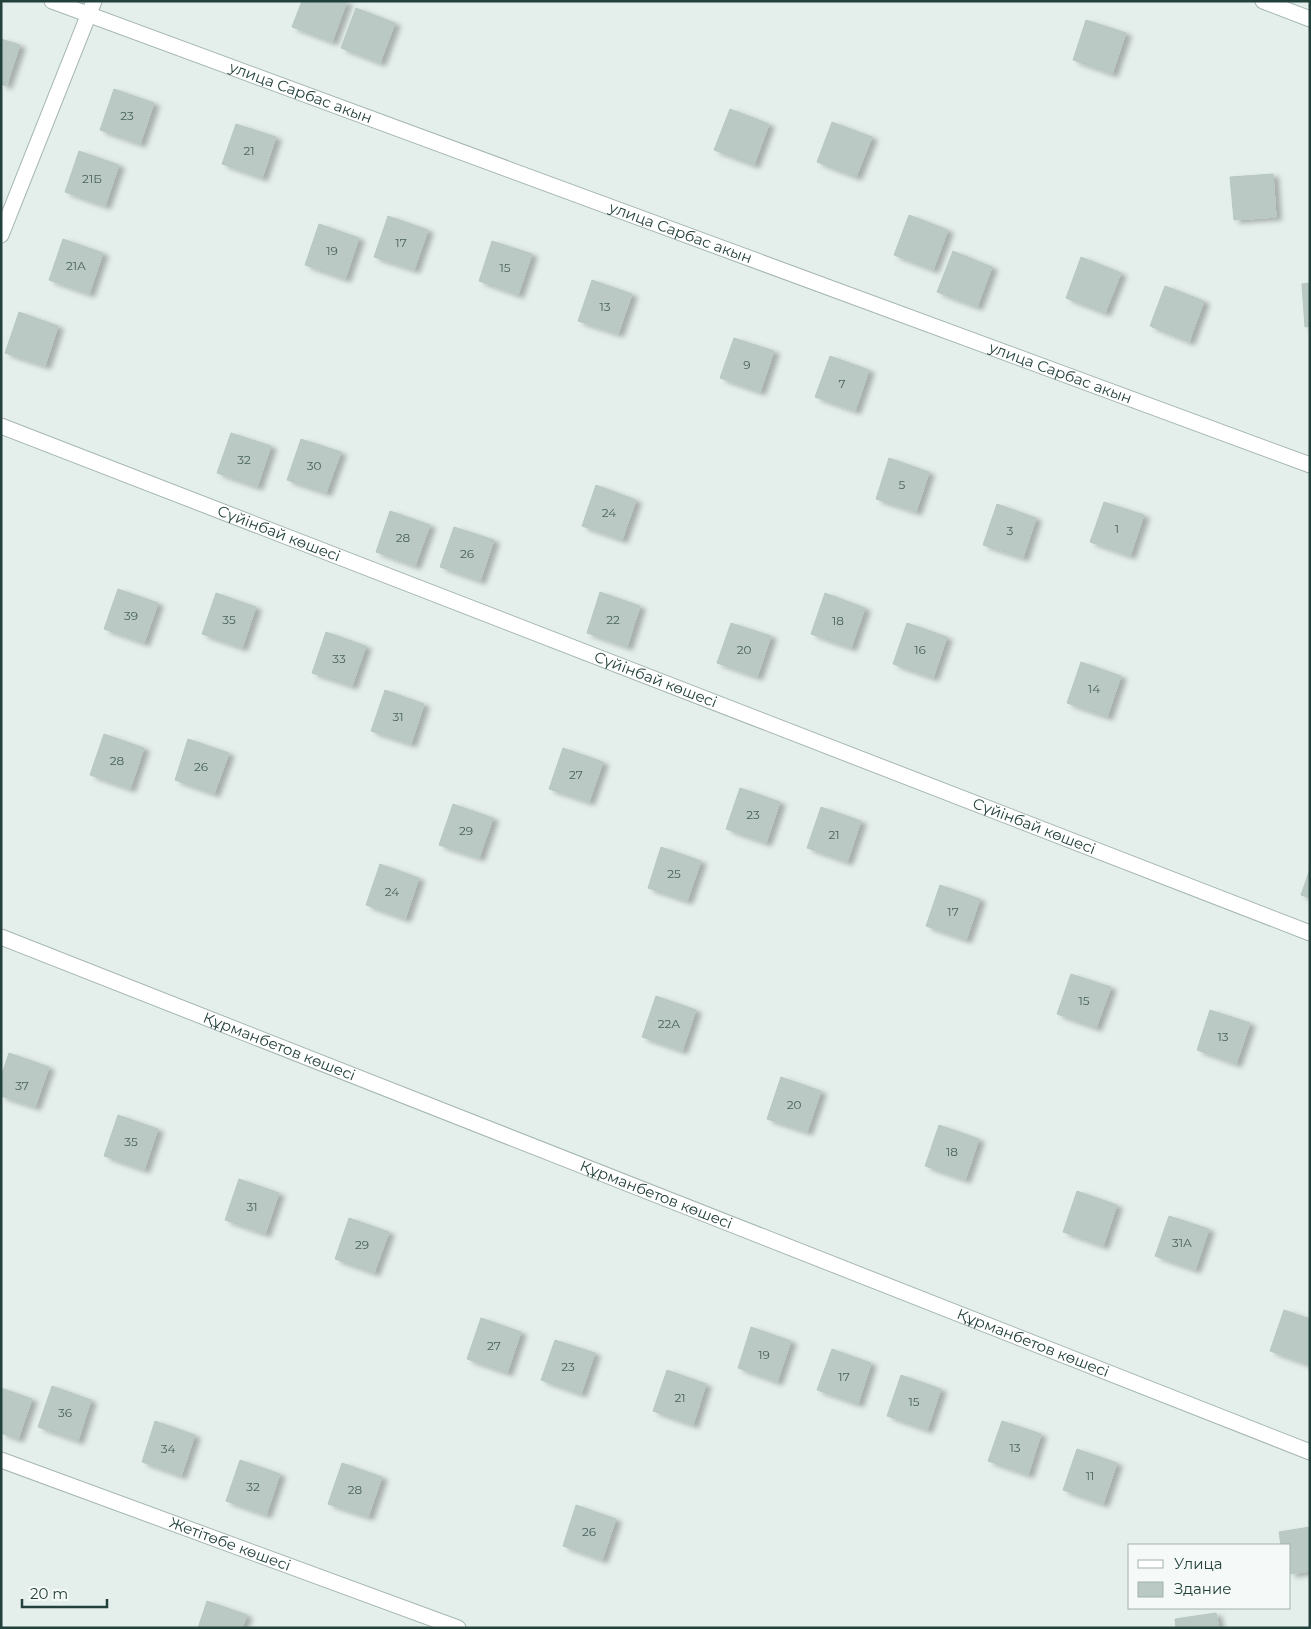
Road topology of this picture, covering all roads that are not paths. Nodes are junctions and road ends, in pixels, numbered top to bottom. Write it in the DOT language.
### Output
graph roads {
  1 [pos="52,1"];
  2 [pos="1263,1"];
  3 [pos="91,8"];
  4 [pos="1310,19"];
  5 [pos="1,235"];
  6 [pos="1,426"];
  7 [pos="1310,465"];
  8 [pos="1310,934"];
  9 [pos="1,937"];
  10 [pos="1310,1452"];
  11 [pos="1,1460"];
  12 [pos="458,1628"];
  1 -- 3 [label="street, улица Сарбас акын"];
  2 -- 4 [label="street"];
  3 -- 5 [label="street"];
  3 -- 7 [label="street, улица Сарбас акын"];
  6 -- 8 [label="street, Сүйінбай көшесі"];
  9 -- 10 [label="street, Құрманбетов көшесі"];
  11 -- 12 [label="street, Жетітөбе көшесі"];
}
